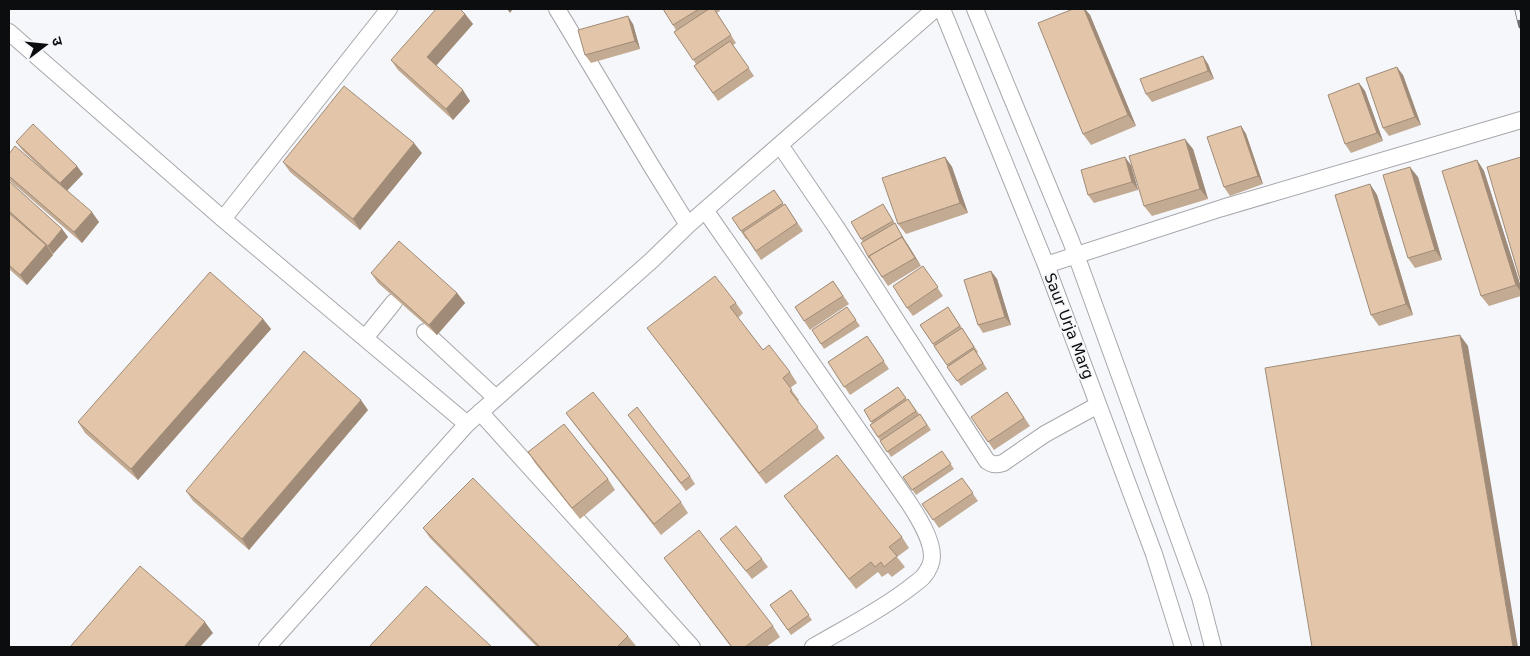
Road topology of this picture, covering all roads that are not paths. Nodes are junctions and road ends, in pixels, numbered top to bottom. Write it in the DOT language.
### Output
graph roads {
  1 [pos="389,9"];
  2 [pos="557,9"];
  3 [pos="935,9"];
  4 [pos="942,9"];
  5 [pos="975,9"];
  6 [pos="9,32"];
  7 [pos="1521,120"];
  8 [pos="780,145"];
  9 [pos="705,210"];
  10 [pos="223,219"];
  11 [pos="688,225"];
  12 [pos="1075,256"];
  13 [pos="1046,265"];
  14 [pos="394,302"];
  15 [pos="425,332"];
  16 [pos="365,338"];
  17 [pos="496,398"];
  18 [pos="1098,405"];
  19 [pos="480,412"];
  20 [pos="467,424"];
  21 [pos="267,647"];
  22 [pos="692,647"];
  23 [pos="812,647"];
  24 [pos="1183,647"];
  25 [pos="1213,647"];
  1 -- 10 [label="street"];
  2 -- 11 [label="street"];
  3 -- 8 [label="street"];
  4 -- 13 [label="street, Saur Urja Marg"];
  5 -- 12 [label="street, Saur Urja Marg"];
  6 -- 10 [label="street"];
  7 -- 12 [label="street"];
  8 -- 9 [label="street"];
  8 -- 18 [label="street"];
  9 -- 11 [label="street"];
  9 -- 23 [label="street"];
  10 -- 16 [label="street"];
  11 -- 17 [label="street"];
  12 -- 13 [label="street"];
  12 -- 25 [label="street, Saur Urja Marg"];
  13 -- 18 [label="street, Saur Urja Marg"];
  14 -- 16 [label="street"];
  15 -- 17 [label="street"];
  16 -- 20 [label="street"];
  17 -- 19 [label="street"];
  18 -- 24 [label="street, Saur Urja Marg"];
  19 -- 20 [label="street"];
  19 -- 22 [label="street"];
  20 -- 21 [label="street"];
}
